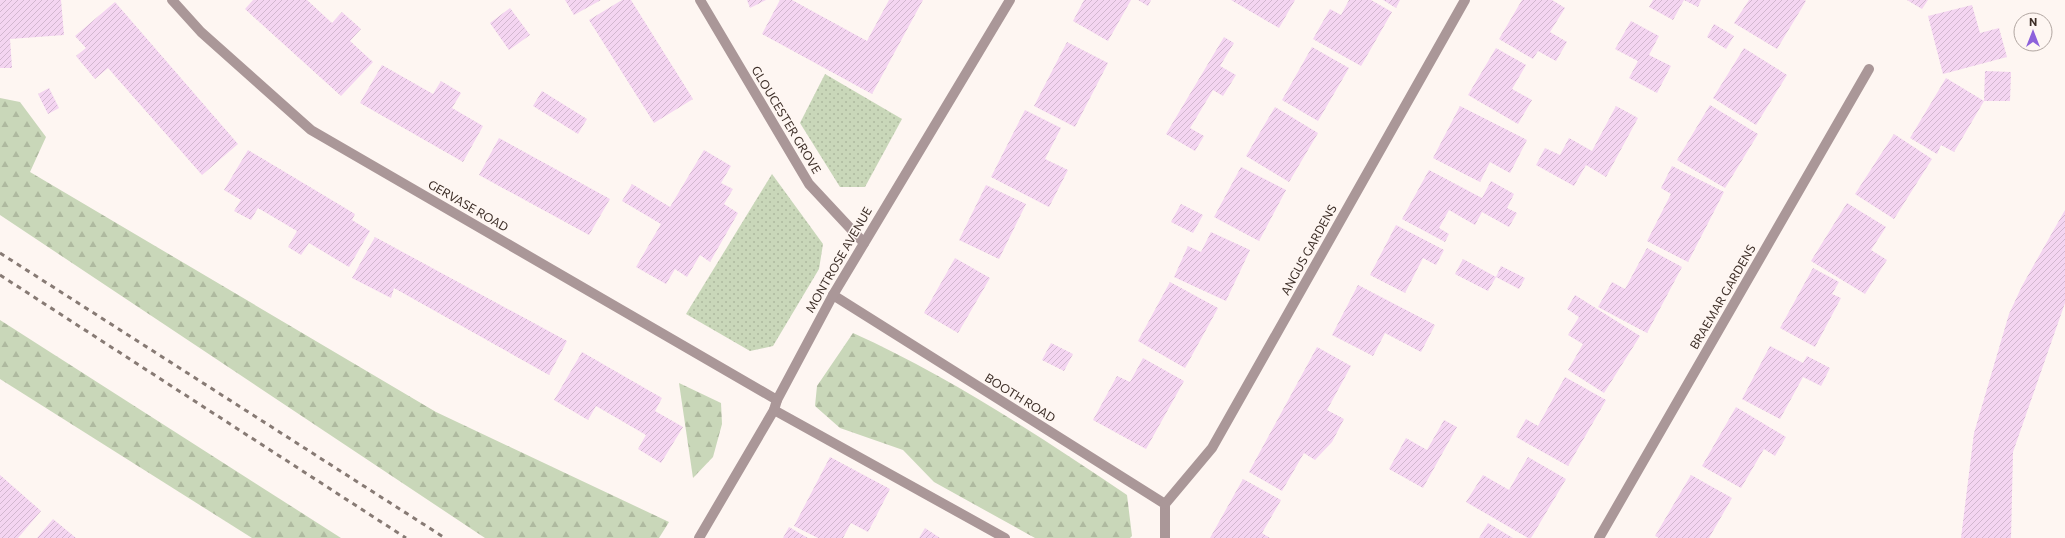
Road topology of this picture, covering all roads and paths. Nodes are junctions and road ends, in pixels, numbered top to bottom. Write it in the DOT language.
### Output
graph roads {
  1 [pos="172,0"];
  2 [pos="700,0"];
  3 [pos="1010,0"];
  4 [pos="1465,0"];
  5 [pos="1869,69"];
  6 [pos="864,243"];
  7 [pos="832,295"];
  8 [pos="776,405"];
  9 [pos="1165,504"];
  10 [pos="699,538"];
  11 [pos="1006,538"];
  12 [pos="1165,538"];
  13 [pos="1599,538"];
  1 -- 8 [label="street, GERVASE ROAD"];
  2 -- 6 [label="street, GLOUCESTER GROVE"];
  3 -- 6 [label="street, MONTROSE AVENUE"];
  4 -- 9 [label="street, ANGUS GARDENS"];
  5 -- 13 [label="street, BRAEMAR GARDENS"];
  6 -- 7 [label="street, MONTROSE AVENUE"];
  7 -- 8 [label="street, MONTROSE AVENUE"];
  7 -- 9 [label="street, BOOTH ROAD"];
  8 -- 10 [label="street, MONTROSE AVENUE"];
  8 -- 11 [label="street"];
  9 -- 12 [label="street"];
}
